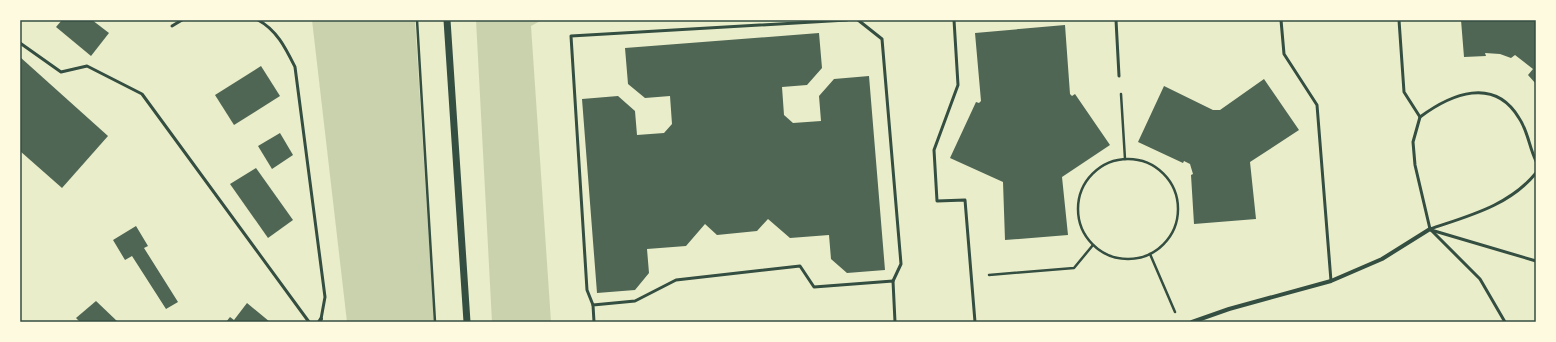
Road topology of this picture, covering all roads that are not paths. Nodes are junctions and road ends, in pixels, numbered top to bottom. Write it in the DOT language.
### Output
graph roads {
  1 [pos="182,20"];
  2 [pos="258,20"];
  3 [pos="447,20"];
  4 [pos="847,20"];
  5 [pos="858,20"];
  6 [pos="954,20"];
  7 [pos="1116,20"];
  8 [pos="1281,20"];
  9 [pos="1399,20"];
  10 [pos="172,26"];
  11 [pos="20,43"];
  12 [pos="1119,76"];
  13 [pos="1420,117"];
  14 [pos="1536,161"];
  15 [pos="1536,173"];
  16 [pos="1430,229"];
  17 [pos="1536,261"];
  18 [pos="894,281"];
  19 [pos="1331,281"];
  20 [pos="593,305"];
  21 [pos="320,320"];
  22 [pos="309,322"];
  23 [pos="467,322"];
  24 [pos="594,322"];
  25 [pos="895,322"];
  26 [pos="975,322"];
  27 [pos="1192,322"];
  28 [pos="1505,322"];
  1 -- 10 [label="lane"];
  2 -- 21 [label="lane"];
  3 -- 23 [label="street"];
  4 -- 20 [label="lane"];
  5 -- 18 [label="lane"];
  6 -- 26 [label="lane"];
  7 -- 12 [label="lane"];
  8 -- 19 [label="lane"];
  9 -- 13 [label="lane"];
  11 -- 22 [label="lane"];
  13 -- 14 [label="lane"];
  13 -- 16 [label="lane"];
  15 -- 16 [label="lane"];
  16 -- 17 [label="lane"];
  16 -- 19 [label="street"];
  16 -- 28 [label="lane"];
  18 -- 20 [label="lane"];
  18 -- 25 [label="lane"];
  19 -- 27 [label="street"];
  20 -- 24 [label="lane"];
}
